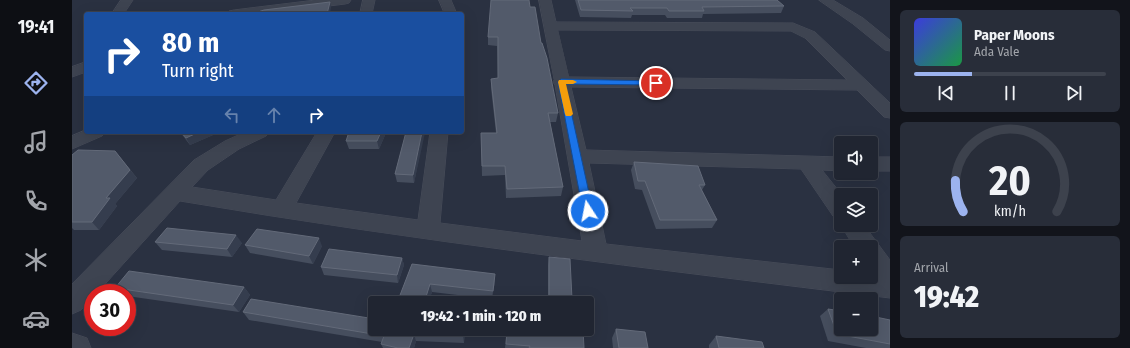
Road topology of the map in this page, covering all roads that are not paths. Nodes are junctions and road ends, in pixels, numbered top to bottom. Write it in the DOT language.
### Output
graph roads {
  1 [pos="127,0"];
  2 [pos="345,0"];
  3 [pos="368,0"];
  4 [pos="445,0"];
  5 [pos="544,0"];
  6 [pos="825,0"];
  7 [pos="839,0"];
  8 [pos="119,12"];
  9 [pos="250,12"];
  10 [pos="366,12"];
  11 [pos="450,12"];
  12 [pos="858,21"];
  13 [pos="550,26"];
  14 [pos="890,47"];
  15 [pos="84,67"];
  16 [pos="72,72"];
  17 [pos="561,82"];
  18 [pos="861,85"];
  19 [pos="890,113"];
  20 [pos="92,134"];
  21 [pos="256,134"];
  22 [pos="325,134"];
  23 [pos="439,134"];
  24 [pos="72,143"];
  25 [pos="578,156"];
  26 [pos="807,164"];
  27 [pos="834,164"];
  28 [pos="878,164"];
  29 [pos="890,164"];
  30 [pos="175,192"];
  31 [pos="834,201"];
  32 [pos="281,210"];
  33 [pos="428,230"];
  34 [pos="596,253"];
  35 [pos="878,263"];
  36 [pos="890,280"];
  37 [pos="890,287"];
  38 [pos="72,302"];
  39 [pos="72,347"];
  40 [pos="77,348"];
  1 -- 8 [label="street"];
  2 -- 9 [label="street"];
  3 -- 10 [label="street"];
  4 -- 11 [label="street"];
  5 -- 13 [label="street"];
  6 -- 12 [label="street"];
  7 -- 12 [label="street"];
  12 -- 14 [label="street"];
  13 -- 17 [label="street"];
  13 -- 18 [label="street"];
  15 -- 16 [label="street"];
  17 -- 18 [label="street"];
  17 -- 25 [label="street"];
  18 -- 19 [label="street"];
  20 -- 24 [label="street"];
  21 -- 30 [label="street"];
  22 -- 32 [label="street"];
  23 -- 33 [label="street"];
  25 -- 26 [label="street"];
  25 -- 34 [label="street"];
  26 -- 27 [label="street"];
  26 -- 31 [label="street"];
  28 -- 29 [label="street"];
  30 -- 32 [label="street"];
  30 -- 38 [label="street"];
  32 -- 33 [label="street"];
  33 -- 34 [label="street"];
  34 -- 37 [label="street"];
  35 -- 36 [label="street"];
  39 -- 40 [label="street"];
}
